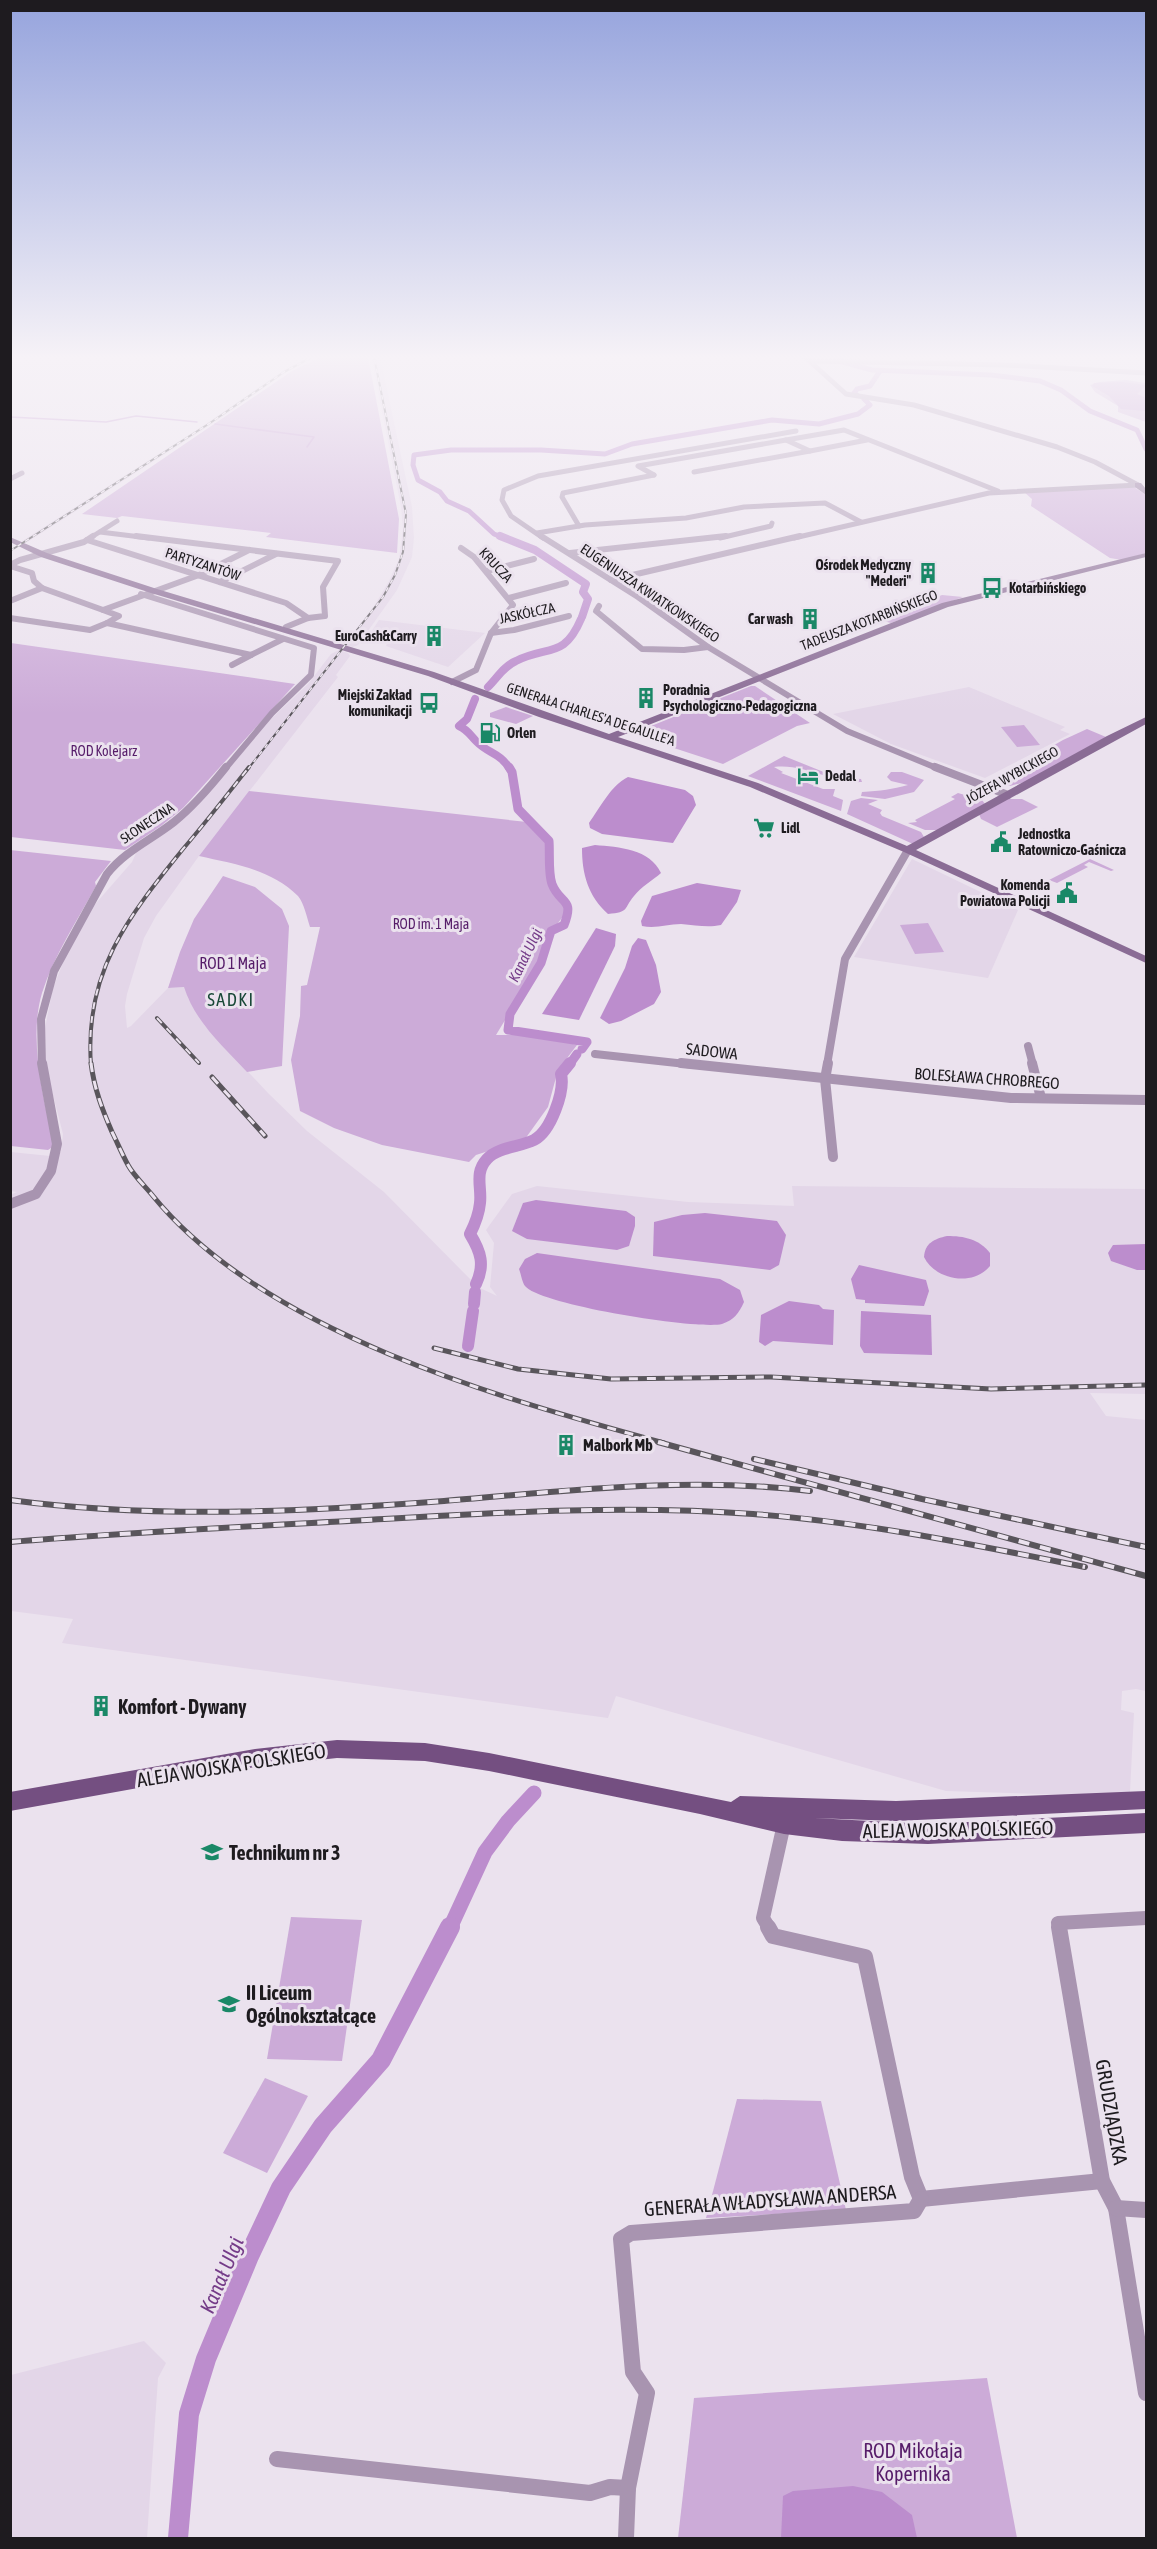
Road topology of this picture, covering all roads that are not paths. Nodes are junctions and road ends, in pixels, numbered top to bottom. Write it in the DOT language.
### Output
graph roads {
  1 [pos="538,476"];
  2 [pos="649,476"];
  3 [pos="958,476"];
  4 [pos="1124,476"];
  5 [pos="1142,485"];
  6 [pos="999,492"];
  7 [pos="1146,493"];
  8 [pos="117,521"];
  9 [pos="861,522"];
  10 [pos="772,523"];
  11 [pos="579,526"];
  12 [pos="100,532"];
  13 [pos="537,533"];
  14 [pos="10,539"];
  15 [pos="87,540"];
  16 [pos="461,548"];
  17 [pos="249,550"];
  18 [pos="277,553"];
  19 [pos="570,553"];
  20 [pos="44,555"];
  21 [pos="1146,555"];
  22 [pos="534,560"];
  23 [pos="10,566"];
  24 [pos="487,571"];
  25 [pos="199,575"];
  26 [pos="611,580"];
  27 [pos="220,582"];
  28 [pos="566,583"];
  29 [pos="42,588"];
  30 [pos="154,591"];
  31 [pos="141,594"];
  32 [pos="509,598"];
  33 [pos="10,601"];
  34 [pos="599,606"];
  35 [pos="103,610"];
  36 [pos="569,616"];
  37 [pos="10,618"];
  38 [pos="308,618"];
  39 [pos="107,623"];
  40 [pos="286,627"];
  41 [pos="490,633"];
  42 [pos="283,639"];
  43 [pos="708,647"];
  44 [pos="251,655"];
  45 [pos="232,665"];
  46 [pos="761,677"];
  47 [pos="452,682"];
  48 [pos="1146,713"];
  49 [pos="1146,720"];
  50 [pos="1130,727"];
  51 [pos="609,737"];
  52 [pos="1008,795"];
  53 [pos="908,850"];
  54 [pos="1146,960"];
  55 [pos="1028,1046"];
  56 [pos="596,1054"];
  57 [pos="825,1079"];
  58 [pos="1041,1098"];
  59 [pos="1146,1100"];
  60 [pos="833,1157"];
  61 [pos="10,1204"];
  62 [pos="1146,1800"];
  63 [pos="10,1802"];
  64 [pos="700,1804"];
  65 [pos="1146,1823"];
  66 [pos="784,1824"];
  67 [pos="1146,1918"];
  68 [pos="1102,2181"];
  69 [pos="921,2199"];
  70 [pos="1116,2208"];
  71 [pos="1146,2210"];
  72 [pos="1146,2393"];
  73 [pos="277,2459"];
  74 [pos="628,2488"];
  75 [pos="626,2538"];
  1 -- 13 [label="street, EUGENIUSZA KWIATKOWSKIEGO"];
  2 -- 11 [label="street"];
  3 -- 6 [label="street"];
  4 -- 5 [label="street"];
  5 -- 6 [label="street"];
  5 -- 7 [label="main road"];
  6 -- 9 [label="street"];
  8 -- 12 [label="street"];
  9 -- 11 [label="street"];
  9 -- 26 [label="street"];
  10 -- 19 [label="street"];
  11 -- 13 [label="street"];
  12 -- 15 [label="street"];
  12 -- 17 [label="street"];
  13 -- 19 [label="street, EUGENIUSZA KWIATKOWSKIEGO"];
  14 -- 20 [label="main road, GENERAŁA CHARLES'A DE GAULLE'A"];
  15 -- 20 [label="street"];
  15 -- 25 [label="street, PARTYZANTÓW"];
  16 -- 24 [label="street, KRUCZA"];
  17 -- 18 [label="street"];
  17 -- 25 [label="street"];
  18 -- 27 [label="street"];
  18 -- 38 [label="street"];
  19 -- 26 [label="street, EUGENIUSZA KWIATKOWSKIEGO"];
  20 -- 23 [label="street"];
  20 -- 30 [label="main road, GENERAŁA CHARLES'A DE GAULLE'A"];
  21 -- 46 [label="main road, TADEUSZA KOTARBIŃSKIEGO"];
  22 -- 24 [label="street"];
  23 -- 29 [label="street"];
  24 -- 32 [label="street, KRUCZA"];
  25 -- 27 [label="street, PARTYZANTÓW"];
  25 -- 30 [label="street"];
  26 -- 43 [label="street, EUGENIUSZA KWIATKOWSKIEGO"];
  27 -- 38 [label="street, PARTYZANTÓW"];
  28 -- 32 [label="street"];
  29 -- 33 [label="street"];
  29 -- 35 [label="street"];
  30 -- 31 [label="street"];
  30 -- 47 [label="main road, GENERAŁA CHARLES'A DE GAULLE'A"];
  31 -- 35 [label="street"];
  31 -- 42 [label="street, SŁONECZNA"];
  32 -- 41 [label="street, KRUCZA"];
  34 -- 43 [label="street"];
  35 -- 39 [label="street"];
  36 -- 41 [label="street, JASKÓŁCZA"];
  37 -- 39 [label="street"];
  38 -- 40 [label="street"];
  39 -- 44 [label="street"];
  41 -- 47 [label="street, KRUCZA"];
  42 -- 44 [label="street"];
  42 -- 61 [label="street, SŁONECZNA"];
  43 -- 46 [label="street, EUGENIUSZA KWIATKOWSKIEGO"];
  44 -- 45 [label="street"];
  46 -- 51 [label="main road, TADEUSZA KOTARBIŃSKIEGO"];
  46 -- 52 [label="street, EUGENIUSZA KWIATKOWSKIEGO"];
  47 -- 51 [label="main road, GENERAŁA CHARLES'A DE GAULLE'A"];
  48 -- 50 [label="main road, JÓZEFA WYBICKIEGO"];
  49 -- 50 [label="main road, JÓZEFA WYBICKIEGO"];
  50 -- 52 [label="main road, JÓZEFA WYBICKIEGO"];
  51 -- 53 [label="main road, GENERAŁA CHARLES'A DE GAULLE'A"];
  52 -- 53 [label="main road, JÓZEFA WYBICKIEGO"];
  53 -- 54 [label="main road, GENERAŁA CHARLES'A DE GAULLE'A"];
  53 -- 57 [label="street"];
  55 -- 58 [label="street"];
  56 -- 57 [label="street, SADOWA"];
  57 -- 58 [label="street, BOLESŁAWA CHROBREGO"];
  57 -- 60 [label="street"];
  58 -- 59 [label="street, BOLESŁAWA CHROBREGO"];
  62 -- 64 [label="main road, ALEJA WOJSKA POLSKIEGO"];
  63 -- 64 [label="main road, ALEJA WOJSKA POLSKIEGO"];
  64 -- 66 [label="main road, ALEJA WOJSKA POLSKIEGO"];
  65 -- 66 [label="main road, ALEJA WOJSKA POLSKIEGO"];
  66 -- 69 [label="street, GENERAŁA WŁADYSŁAWA ANDERSA"];
  67 -- 68 [label="street, GRUDZIĄDZKA"];
  68 -- 69 [label="street, GENERAŁA WŁADYSŁAWA ANDERSA"];
  68 -- 70 [label="street, GRUDZIĄDZKA"];
  69 -- 74 [label="street, GENERAŁA WŁADYSŁAWA ANDERSA"];
  70 -- 71 [label="street"];
  70 -- 72 [label="street, GRUDZIĄDZKA"];
  73 -- 74 [label="street"];
  74 -- 75 [label="street, GENERAŁA WŁADYSŁAWA ANDERSA"];
}
